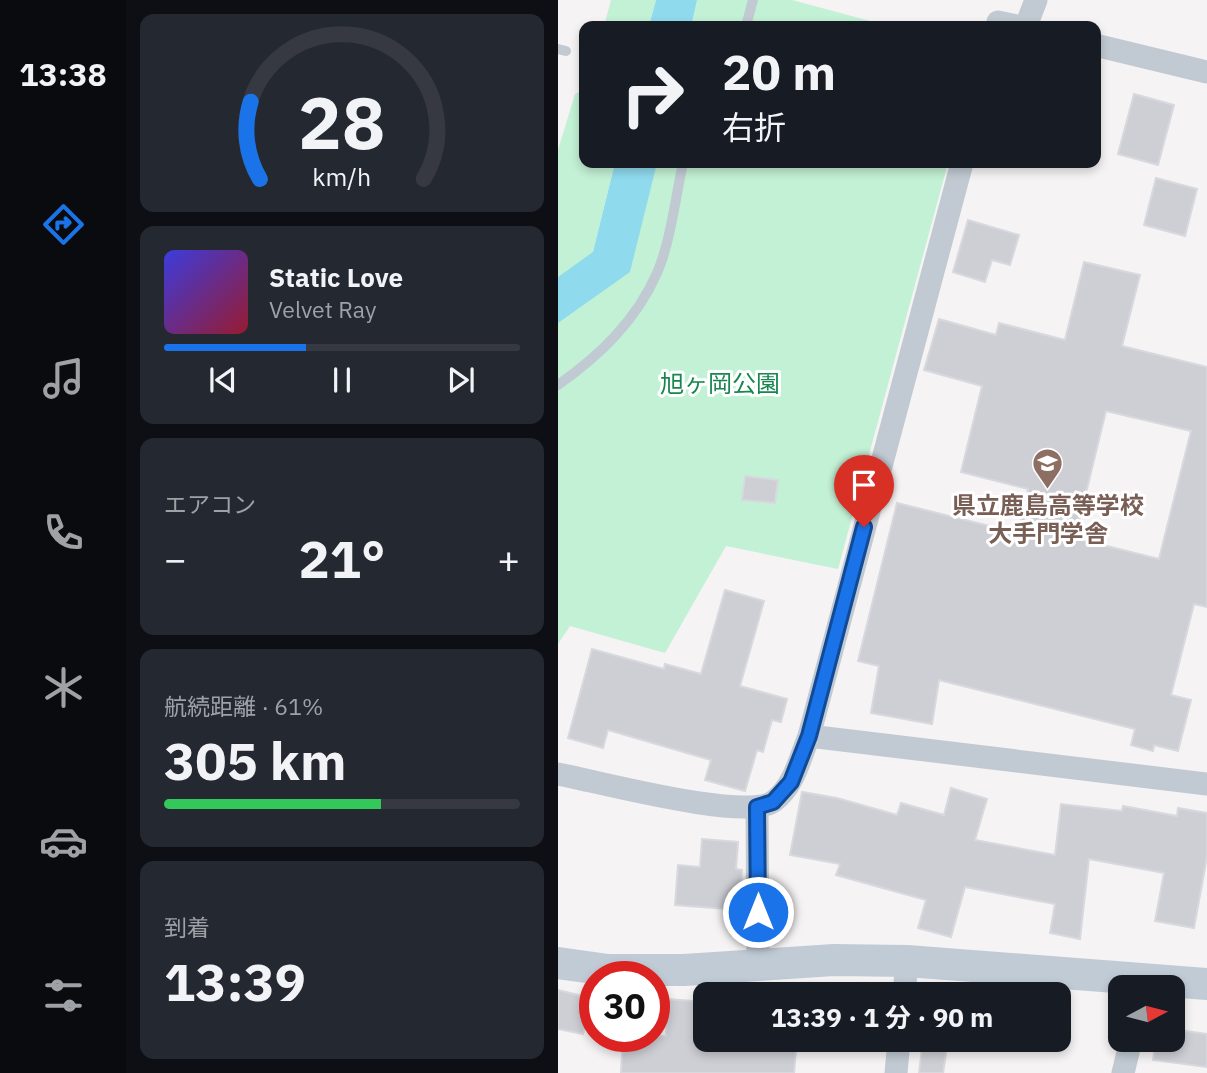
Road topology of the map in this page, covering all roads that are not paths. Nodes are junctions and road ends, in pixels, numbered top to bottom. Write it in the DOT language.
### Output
graph roads {
  1 [pos="753,0"];
  2 [pos="1036,0"];
  3 [pos="747,21"];
  4 [pos="1028,21"];
  5 [pos="1101,46"];
  6 [pos="1207,72"];
  7 [pos="682,168"];
  8 [pos="961,168"];
  9 [pos="558,385"];
  10 [pos="809,736"];
  11 [pos="558,774"];
  12 [pos="1207,785"];
  13 [pos="757,807"];
  14 [pos="907,961"];
  15 [pos="558,963"];
  16 [pos="758,964"];
  17 [pos="1108,980"];
  18 [pos="905,982"];
  19 [pos="1185,984"];
  20 [pos="1207,984"];
  21 [pos="898,1052"];
  22 [pos="1128,1052"];
  23 [pos="896,1073"];
  24 [pos="1123,1073"];
  1 -- 3 [label="lane"];
  2 -- 4 [label="street"];
  5 -- 6 [label="street"];
  7 -- 9 [label="lane"];
  8 -- 10 [label="street"];
  10 -- 12 [label="street"];
  10 -- 13 [label="street"];
  11 -- 13 [label="street"];
  13 -- 16 [label="street"];
  14 -- 16 [label="main road"];
  14 -- 17 [label="main road"];
  14 -- 18 [label="street"];
  15 -- 16 [label="main road"];
  19 -- 20 [label="main road"];
  21 -- 23 [label="street"];
  22 -- 24 [label="street"];
}
